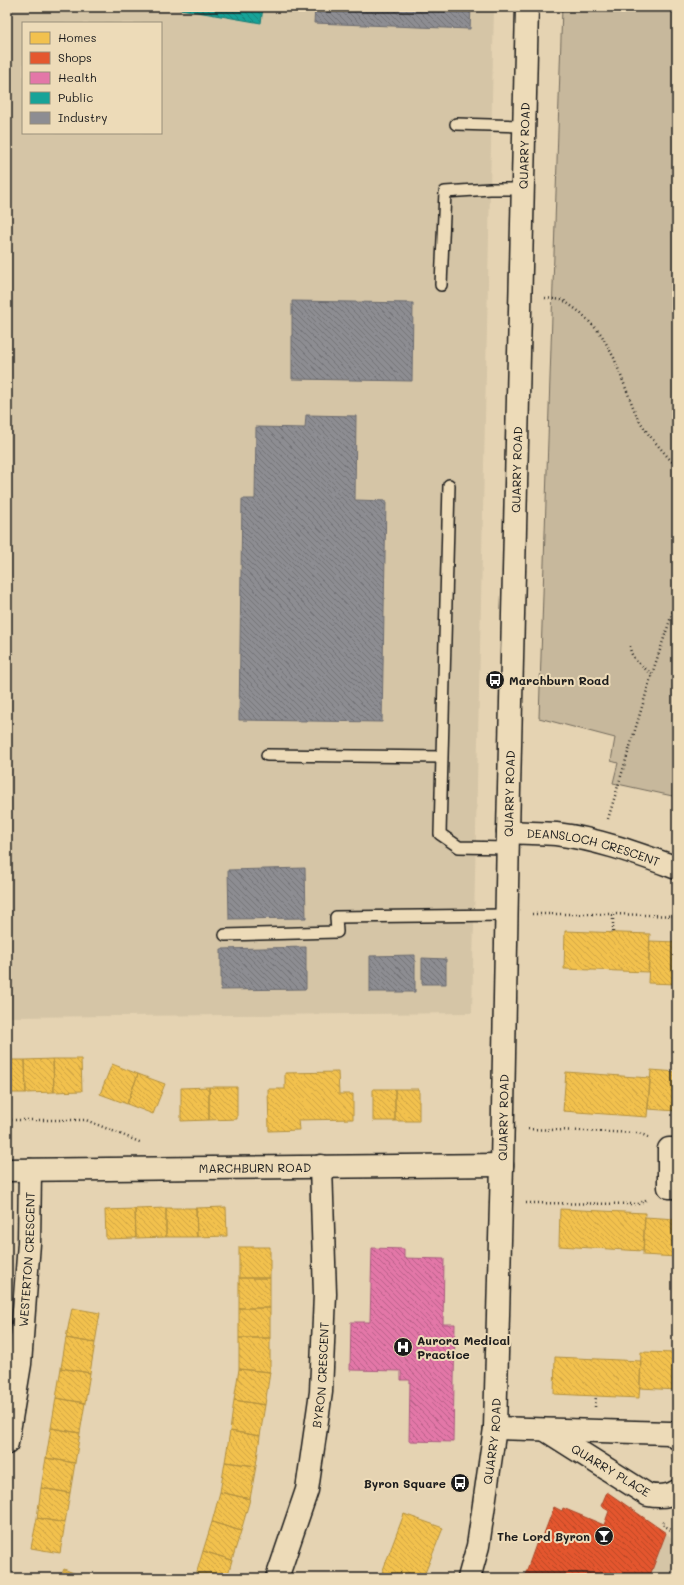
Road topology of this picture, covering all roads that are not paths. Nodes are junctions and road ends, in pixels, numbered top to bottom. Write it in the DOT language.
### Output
graph roads {
  1 [pos="527,7"];
  2 [pos="456,124"];
  3 [pos="524,126"];
  4 [pos="523,189"];
  5 [pos="442,285"];
  6 [pos="449,485"];
  7 [pos="267,755"];
  8 [pos="442,757"];
  9 [pos="507,840"];
  10 [pos="677,868"];
  11 [pos="506,915"];
  12 [pos="225,935"];
  13 [pos="673,1149"];
  14 [pos="502,1165"];
  15 [pos="321,1166"];
  16 [pos="7,1170"];
  17 [pos="30,1170"];
  18 [pos="673,1187"];
  19 [pos="495,1428"];
  20 [pos="547,1431"];
  21 [pos="677,1438"];
  22 [pos="7,1443"];
  23 [pos="677,1491"];
  24 [pos="277,1578"];
  25 [pos="469,1578"];
  1 -- 3 [label="street, QUARRY ROAD"];
  2 -- 3 [label="lane"];
  3 -- 4 [label="street, QUARRY ROAD"];
  4 -- 5 [label="lane"];
  4 -- 9 [label="street, QUARRY ROAD"];
  6 -- 8 [label="lane"];
  7 -- 8 [label="lane"];
  8 -- 9 [label="lane"];
  9 -- 10 [label="street, DEANSLOCH CRESCENT"];
  9 -- 11 [label="street, QUARRY ROAD"];
  11 -- 12 [label="lane"];
  11 -- 14 [label="street, QUARRY ROAD"];
  13 -- 18 [label="street"];
  14 -- 15 [label="street, MARCHBURN ROAD"];
  14 -- 19 [label="street, QUARRY ROAD"];
  15 -- 17 [label="street, MARCHBURN ROAD"];
  15 -- 24 [label="street, BYRON CRESCENT"];
  16 -- 17 [label="street, MARCHBURN ROAD"];
  17 -- 22 [label="street, WESTERTON CRESCENT"];
  19 -- 20 [label="street, QUARRY PLACE"];
  19 -- 25 [label="street, QUARRY ROAD"];
  20 -- 21 [label="street, QUARRY PLACE"];
  20 -- 23 [label="street, QUARRY PLACE"];
}
